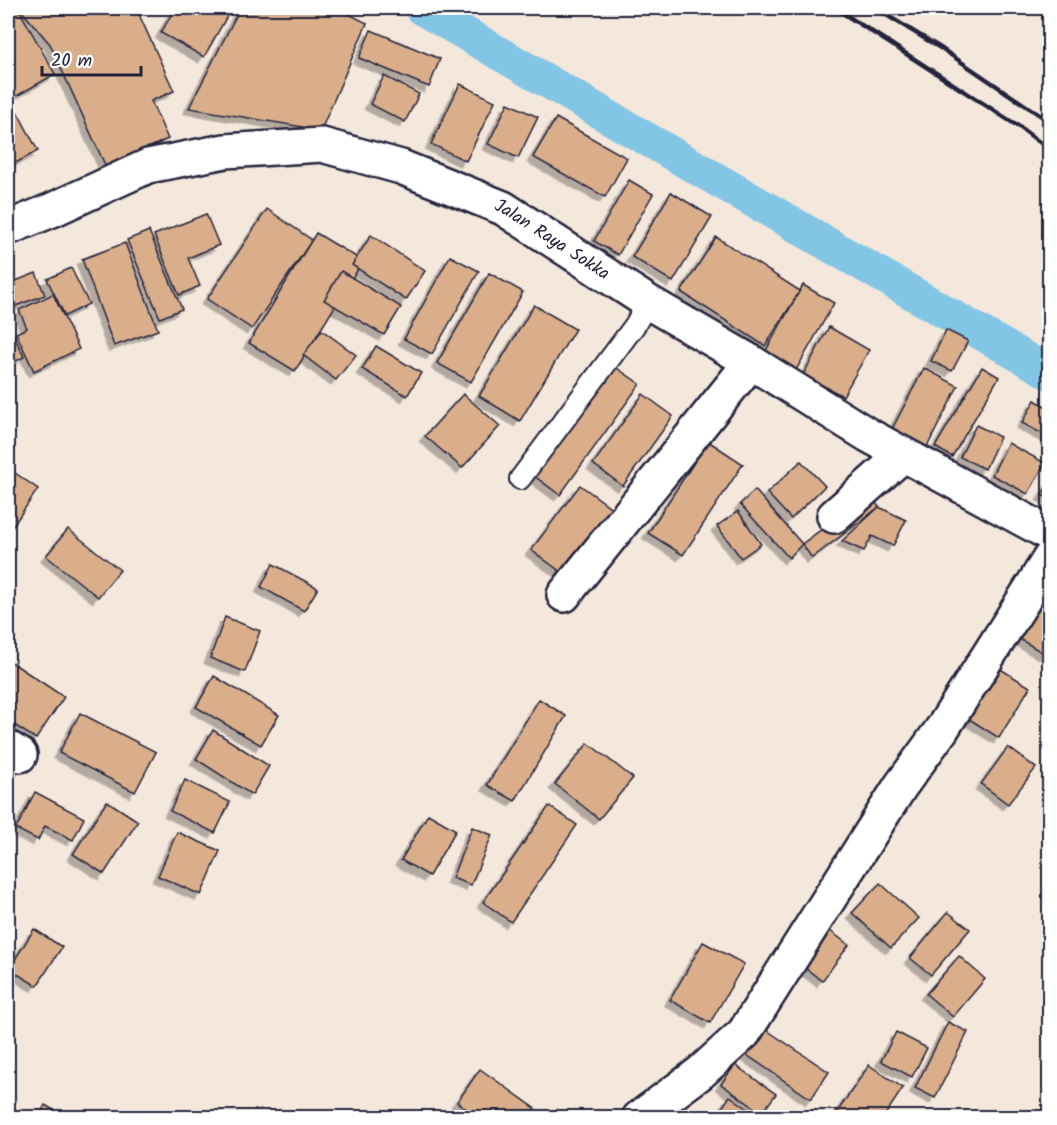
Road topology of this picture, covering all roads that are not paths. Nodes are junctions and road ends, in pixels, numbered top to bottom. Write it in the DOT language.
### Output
graph roads {
  1 [pos="8,228"];
  2 [pos="648,302"];
  3 [pos="751,362"];
  4 [pos="903,455"];
  5 [pos="520,479"];
  6 [pos="834,516"];
  7 [pos="1050,534"];
  8 [pos="1050,558"];
  9 [pos="564,595"];
  10 [pos="639,1118"];
  1 -- 2 [label="main road, Jalan Raya Sokka"];
  2 -- 3 [label="main road, Jalan Raya Sokka"];
  2 -- 5 [label="lane"];
  3 -- 4 [label="main road, Jalan Raya Sokka"];
  3 -- 9 [label="main road"];
  4 -- 6 [label="main road"];
  4 -- 7 [label="main road, Jalan Raya Sokka"];
  8 -- 10 [label="main road"];
}
